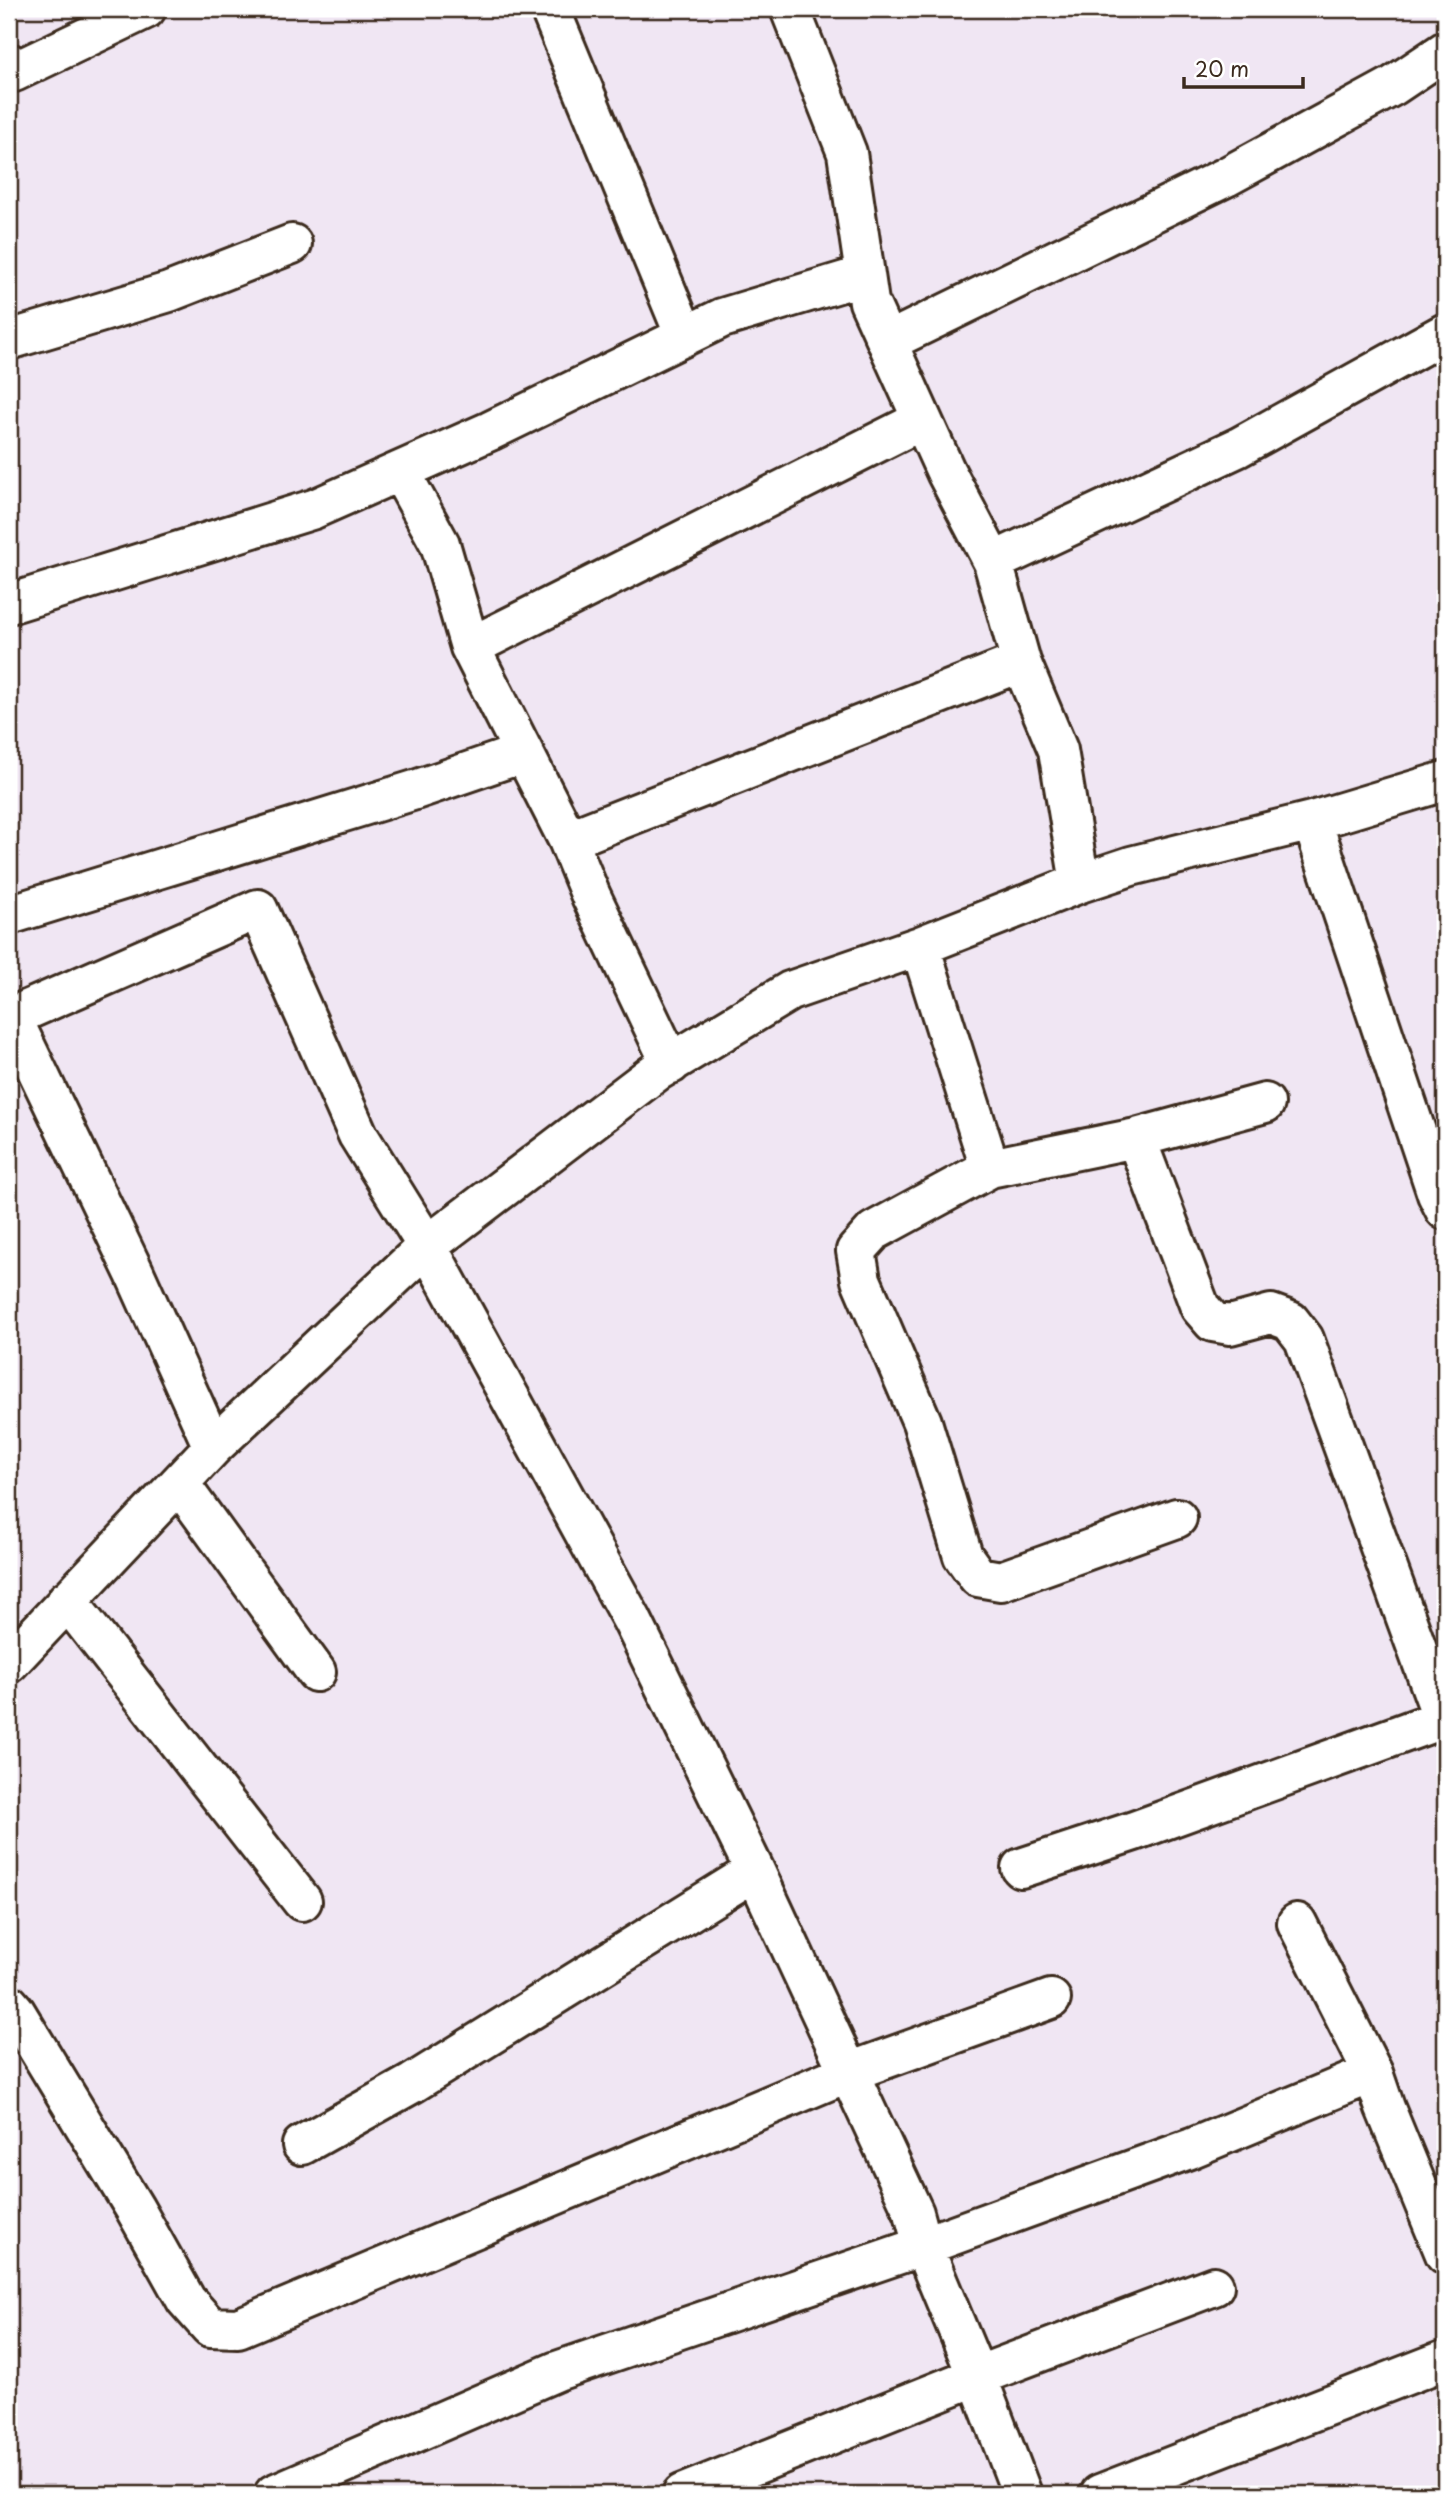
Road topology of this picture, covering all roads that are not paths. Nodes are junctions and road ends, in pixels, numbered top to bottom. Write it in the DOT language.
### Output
graph roads {
  1 [pos="146,9"];
  2 [pos="550,9"];
  3 [pos="790,9"];
  4 [pos="1445,51"];
  5 [pos="9,63"];
  6 [pos="292,244"];
  7 [pos="865,275"];
  8 [pos="1445,333"];
  9 [pos="685,336"];
  10 [pos="9,340"];
  11 [pos="887,342"];
  12 [pos="922,420"];
  13 [pos="400,471"];
  14 [pos="993,562"];
  15 [pos="9,604"];
  16 [pos="470,647"];
  17 [pos="1021,662"];
  18 [pos="523,753"];
  19 [pos="1445,781"];
  20 [pos="1312,821"];
  21 [pos="568,840"];
  22 [pos="1080,883"];
  23 [pos="9,915"];
  24 [pos="920,946"];
  25 [pos="10,1018"];
  26 [pos="671,1064"];
  27 [pos="1265,1103"];
  28 [pos="1136,1138"];
  29 [pos="990,1168"];
  30 [pos="1445,1210"];
  31 [pos="427,1246"];
  32 [pos="213,1447"];
  33 [pos="179,1483"];
  34 [pos="1177,1518"];
  35 [pos="67,1600"];
  36 [pos="9,1663"];
  37 [pos="316,1672"];
  38 [pos="1444,1722"];
  39 [pos="1021,1868"];
  40 [pos="755,1871"];
  41 [pos="302,1900"];
  42 [pos="1297,1923"];
  43 [pos="1051,1999"];
  44 [pos="9,2004"];
  45 [pos="849,2072"];
  46 [pos="1373,2073"];
  47 [pos="302,2145"];
  48 [pos="923,2246"];
  49 [pos="1445,2254"];
  50 [pos="1214,2287"];
  51 [pos="1445,2360"];
  52 [pos="977,2376"];
  53 [pos="274,2494"];
  54 [pos="681,2494"];
  55 [pos="1023,2494"];
  56 [pos="1100,2494"];
  1 -- 5 [label="street"];
  2 -- 9 [label="street"];
  3 -- 7 [label="street"];
  4 -- 11 [label="street"];
  6 -- 10 [label="street"];
  7 -- 9 [label="street"];
  7 -- 11 [label="street"];
  8 -- 14 [label="street"];
  9 -- 13 [label="street"];
  11 -- 12 [label="street"];
  12 -- 14 [label="street"];
  12 -- 16 [label="street"];
  13 -- 15 [label="street"];
  13 -- 16 [label="street"];
  14 -- 17 [label="street"];
  16 -- 18 [label="street"];
  17 -- 21 [label="street"];
  17 -- 22 [label="street"];
  18 -- 21 [label="street"];
  18 -- 23 [label="street"];
  19 -- 20 [label="street"];
  20 -- 22 [label="street"];
  20 -- 30 [label="street"];
  21 -- 26 [label="street"];
  22 -- 24 [label="street"];
  24 -- 26 [label="street"];
  24 -- 29 [label="street"];
  25 -- 31 [label="street"];
  25 -- 32 [label="street"];
  26 -- 31 [label="street"];
  27 -- 28 [label="street"];
  28 -- 29 [label="street"];
  28 -- 38 [label="street"];
  29 -- 34 [label="street"];
  31 -- 32 [label="street"];
  31 -- 40 [label="street"];
  32 -- 33 [label="street"];
  33 -- 35 [label="street"];
  33 -- 37 [label="street"];
  35 -- 36 [label="street"];
  35 -- 41 [label="street"];
  38 -- 39 [label="street"];
  40 -- 45 [label="street"];
  40 -- 47 [label="street"];
  42 -- 46 [label="street"];
  43 -- 45 [label="street"];
  44 -- 45 [label="street"];
  45 -- 48 [label="street"];
  46 -- 48 [label="street"];
  46 -- 49 [label="street"];
  48 -- 52 [label="street"];
  48 -- 53 [label="street"];
  50 -- 52 [label="street"];
  51 -- 56 [label="street"];
  52 -- 54 [label="street"];
  52 -- 55 [label="street"];
}
